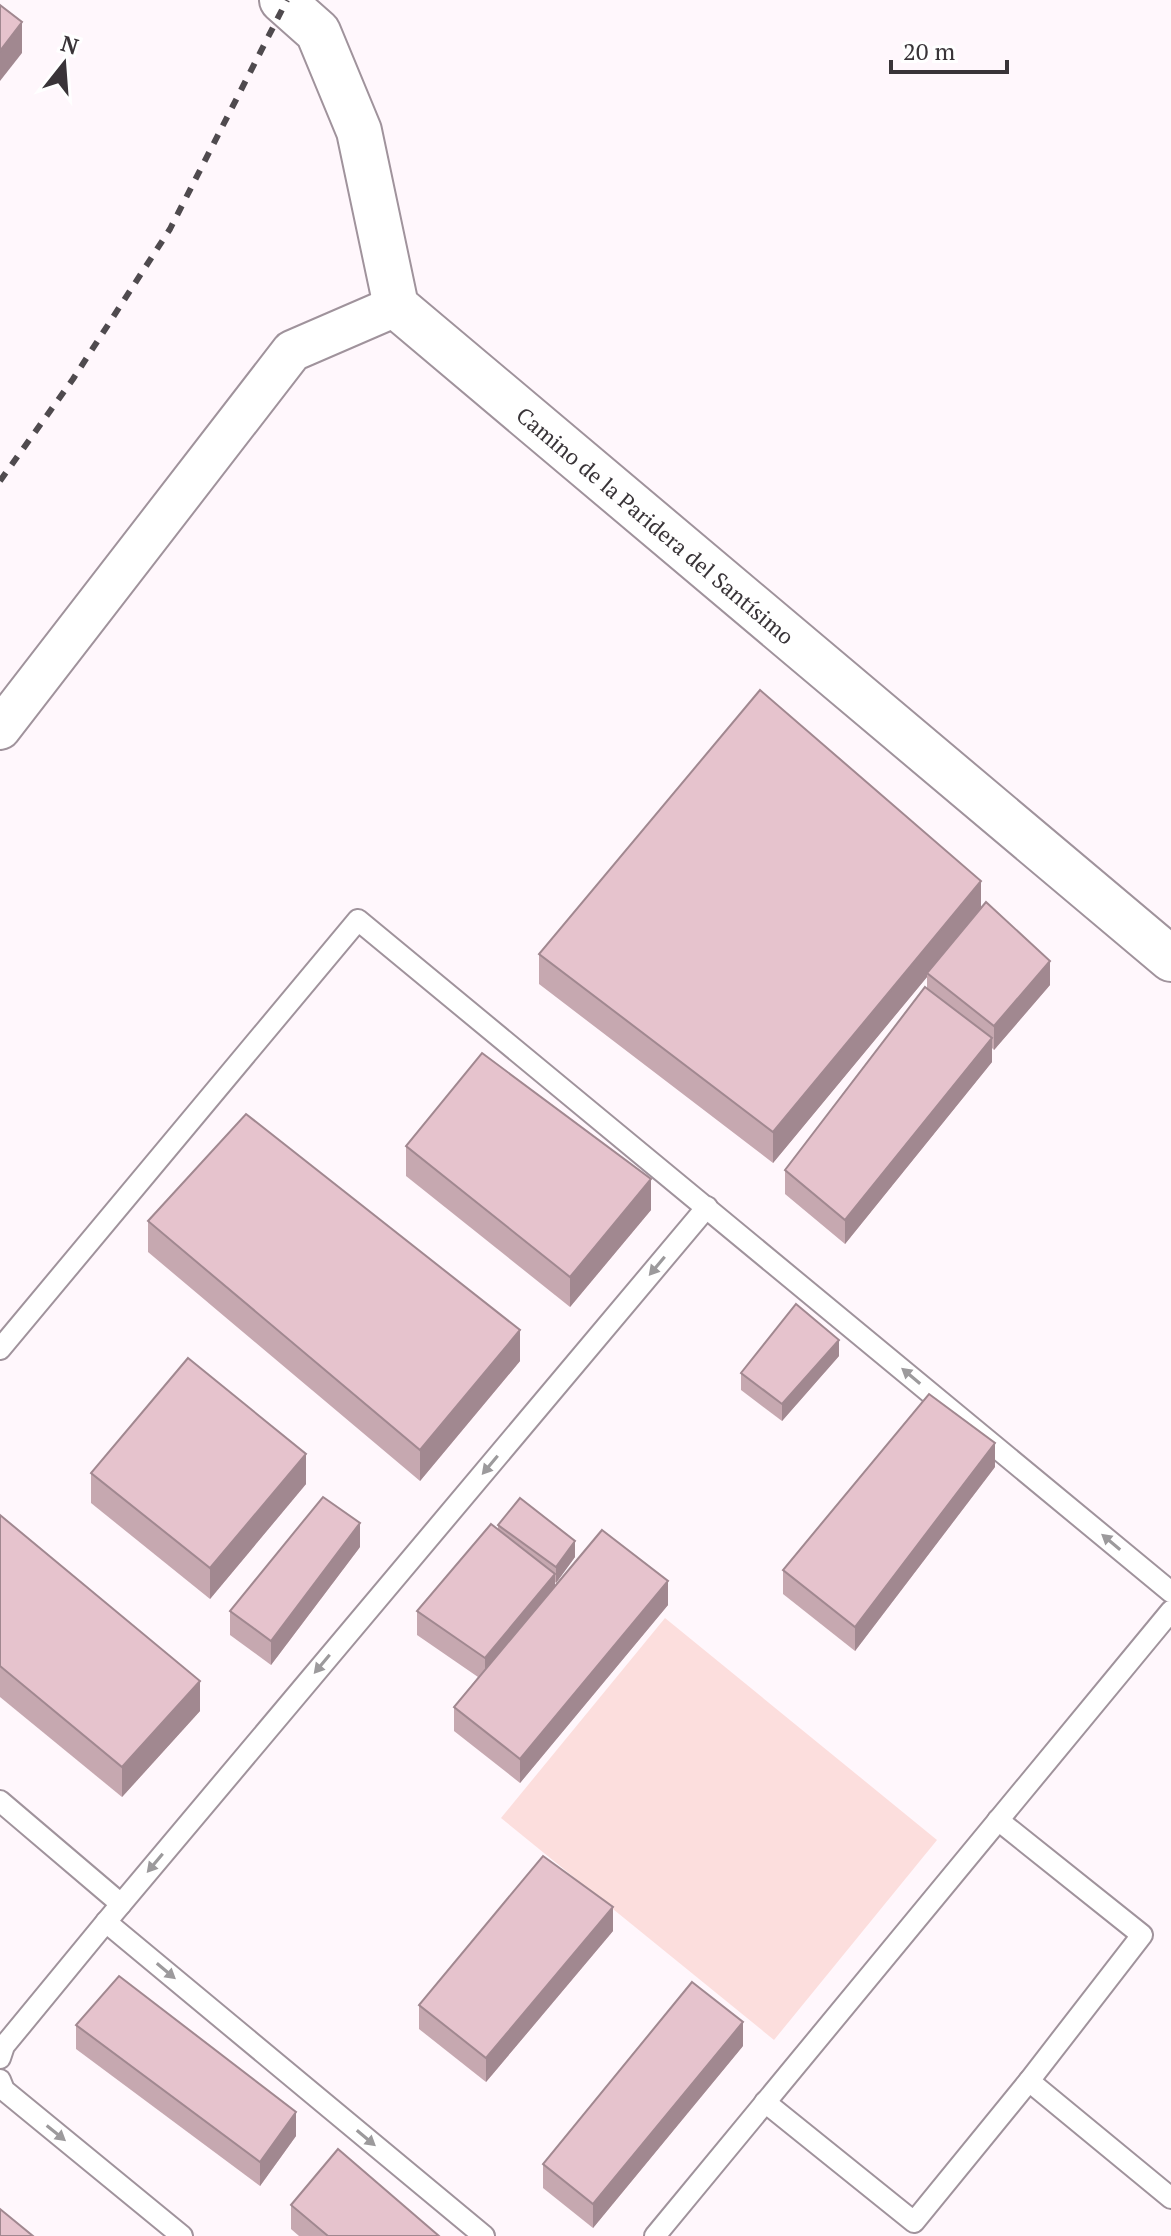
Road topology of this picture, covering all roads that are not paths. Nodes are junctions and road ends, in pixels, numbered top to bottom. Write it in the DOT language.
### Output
graph roads {
  1 [pos="282,0"];
  2 [pos="396,306"];
  3 [pos="0,729"];
  4 [pos="1171,959"];
  5 [pos="707,1207"];
  6 [pos="0,1349"];
  7 [pos="1171,1592"];
  8 [pos="1171,1611"];
  9 [pos="0,1801"];
  10 [pos="998,1820"];
  11 [pos="121,1904"];
  12 [pos="106,1922"];
  13 [pos="0,2058"];
  14 [pos="0,2080"];
  15 [pos="1029,2081"];
  16 [pos="765,2102"];
  17 [pos="1171,2198"];
  18 [pos="182,2236"];
  19 [pos="484,2236"];
  20 [pos="655,2236"];
  1 -- 2 [label="street"];
  2 -- 3 [label="street"];
  2 -- 4 [label="street, Camino de la Paridera del Santísimo"];
  5 -- 6 [label="lane"];
  7 -- 5 [label="lane, one-way"];
  5 -- 11 [label="lane, one-way"];
  8 -- 10 [label="lane"];
  9 -- 11 [label="lane"];
  10 -- 15 [label="lane"];
  10 -- 16 [label="lane"];
  11 -- 12 [label="lane"];
  12 -- 13 [label="lane"];
  12 -- 19 [label="lane, one-way"];
  14 -- 18 [label="lane, one-way"];
  15 -- 16 [label="lane"];
  15 -- 17 [label="lane"];
  16 -- 20 [label="lane"];
}
